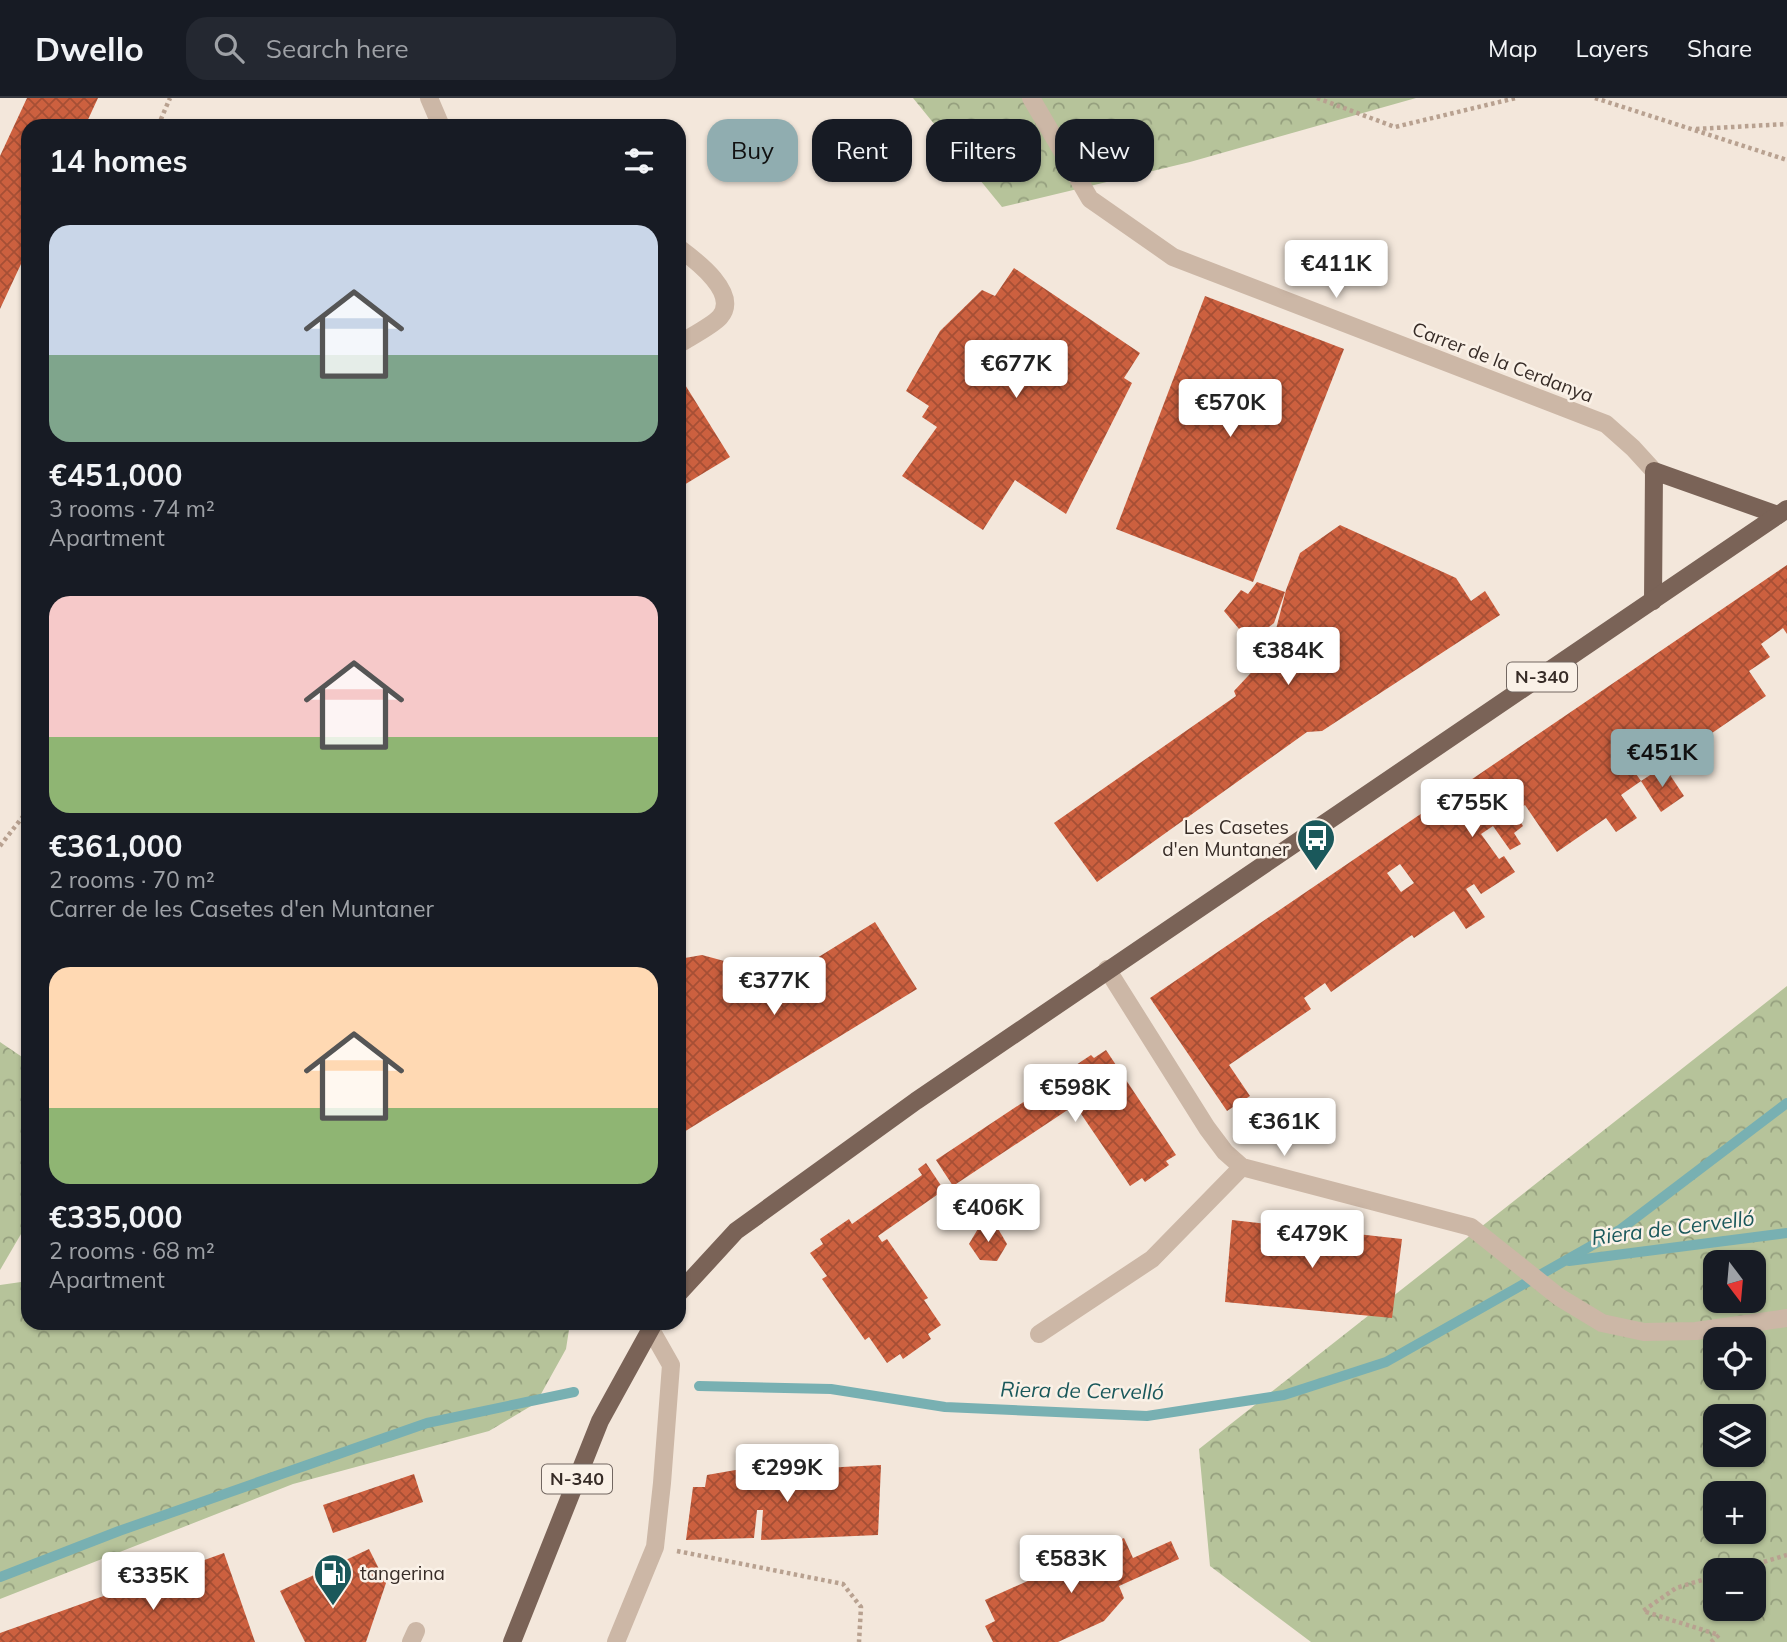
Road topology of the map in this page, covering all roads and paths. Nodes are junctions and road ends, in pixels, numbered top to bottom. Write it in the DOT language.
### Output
graph roads {
  1 [pos="170,98"];
  2 [pos="429,98"];
  3 [pos="1031,98"];
  4 [pos="1317,98"];
  5 [pos="1516,98"];
  6 [pos="1595,98"];
  7 [pos="161,119"];
  8 [pos="438,119"];
  9 [pos="1787,124"];
  10 [pos="1692,129"];
  11 [pos="1787,160"];
  12 [pos="686,254"];
  13 [pos="686,339"];
  14 [pos="1654,471"];
  15 [pos="1782,512"];
  16 [pos="1653,601"];
  17 [pos="21,819"];
  18 [pos="0,846"];
  19 [pos="1107,969"];
  20 [pos="1242,1167"];
  21 [pos="686,1285"];
  22 [pos="1787,1318"];
  23 [pos="650,1330"];
  24 [pos="654,1330"];
  25 [pos="1039,1334"];
  26 [pos="655,1547"];
  27 [pos="1787,1555"];
  28 [pos="1766,1561"];
  29 [pos="1703,1580"];
  30 [pos="512,1642"];
  31 [pos="616,1642"];
  32 [pos="859,1642"];
  33 [pos="1711,1642"];
  1 -- 7 [label="path"];
  2 -- 8 [label="street"];
  3 -- 14 [label="street, Carrer de la Cerdanya"];
  4 -- 5 [label="path"];
  6 -- 10 [label="path"];
  9 -- 10 [label="path"];
  10 -- 11 [label="path"];
  12 -- 13 [label="street"];
  14 -- 15 [label="main road"];
  14 -- 16 [label="main road"];
  15 -- 16 [label="main road, N-340"];
  16 -- 19 [label="main road, N-340"];
  17 -- 18 [label="path"];
  19 -- 20 [label="street"];
  19 -- 21 [label="main road, N-340"];
  20 -- 22 [label="street"];
  20 -- 25 [label="street"];
  23 -- 30 [label="main road, N-340"];
  24 -- 26 [label="street"];
  26 -- 31 [label="street"];
  26 -- 32 [label="path"];
  27 -- 28 [label="path"];
  29 -- 33 [label="path"];
}
